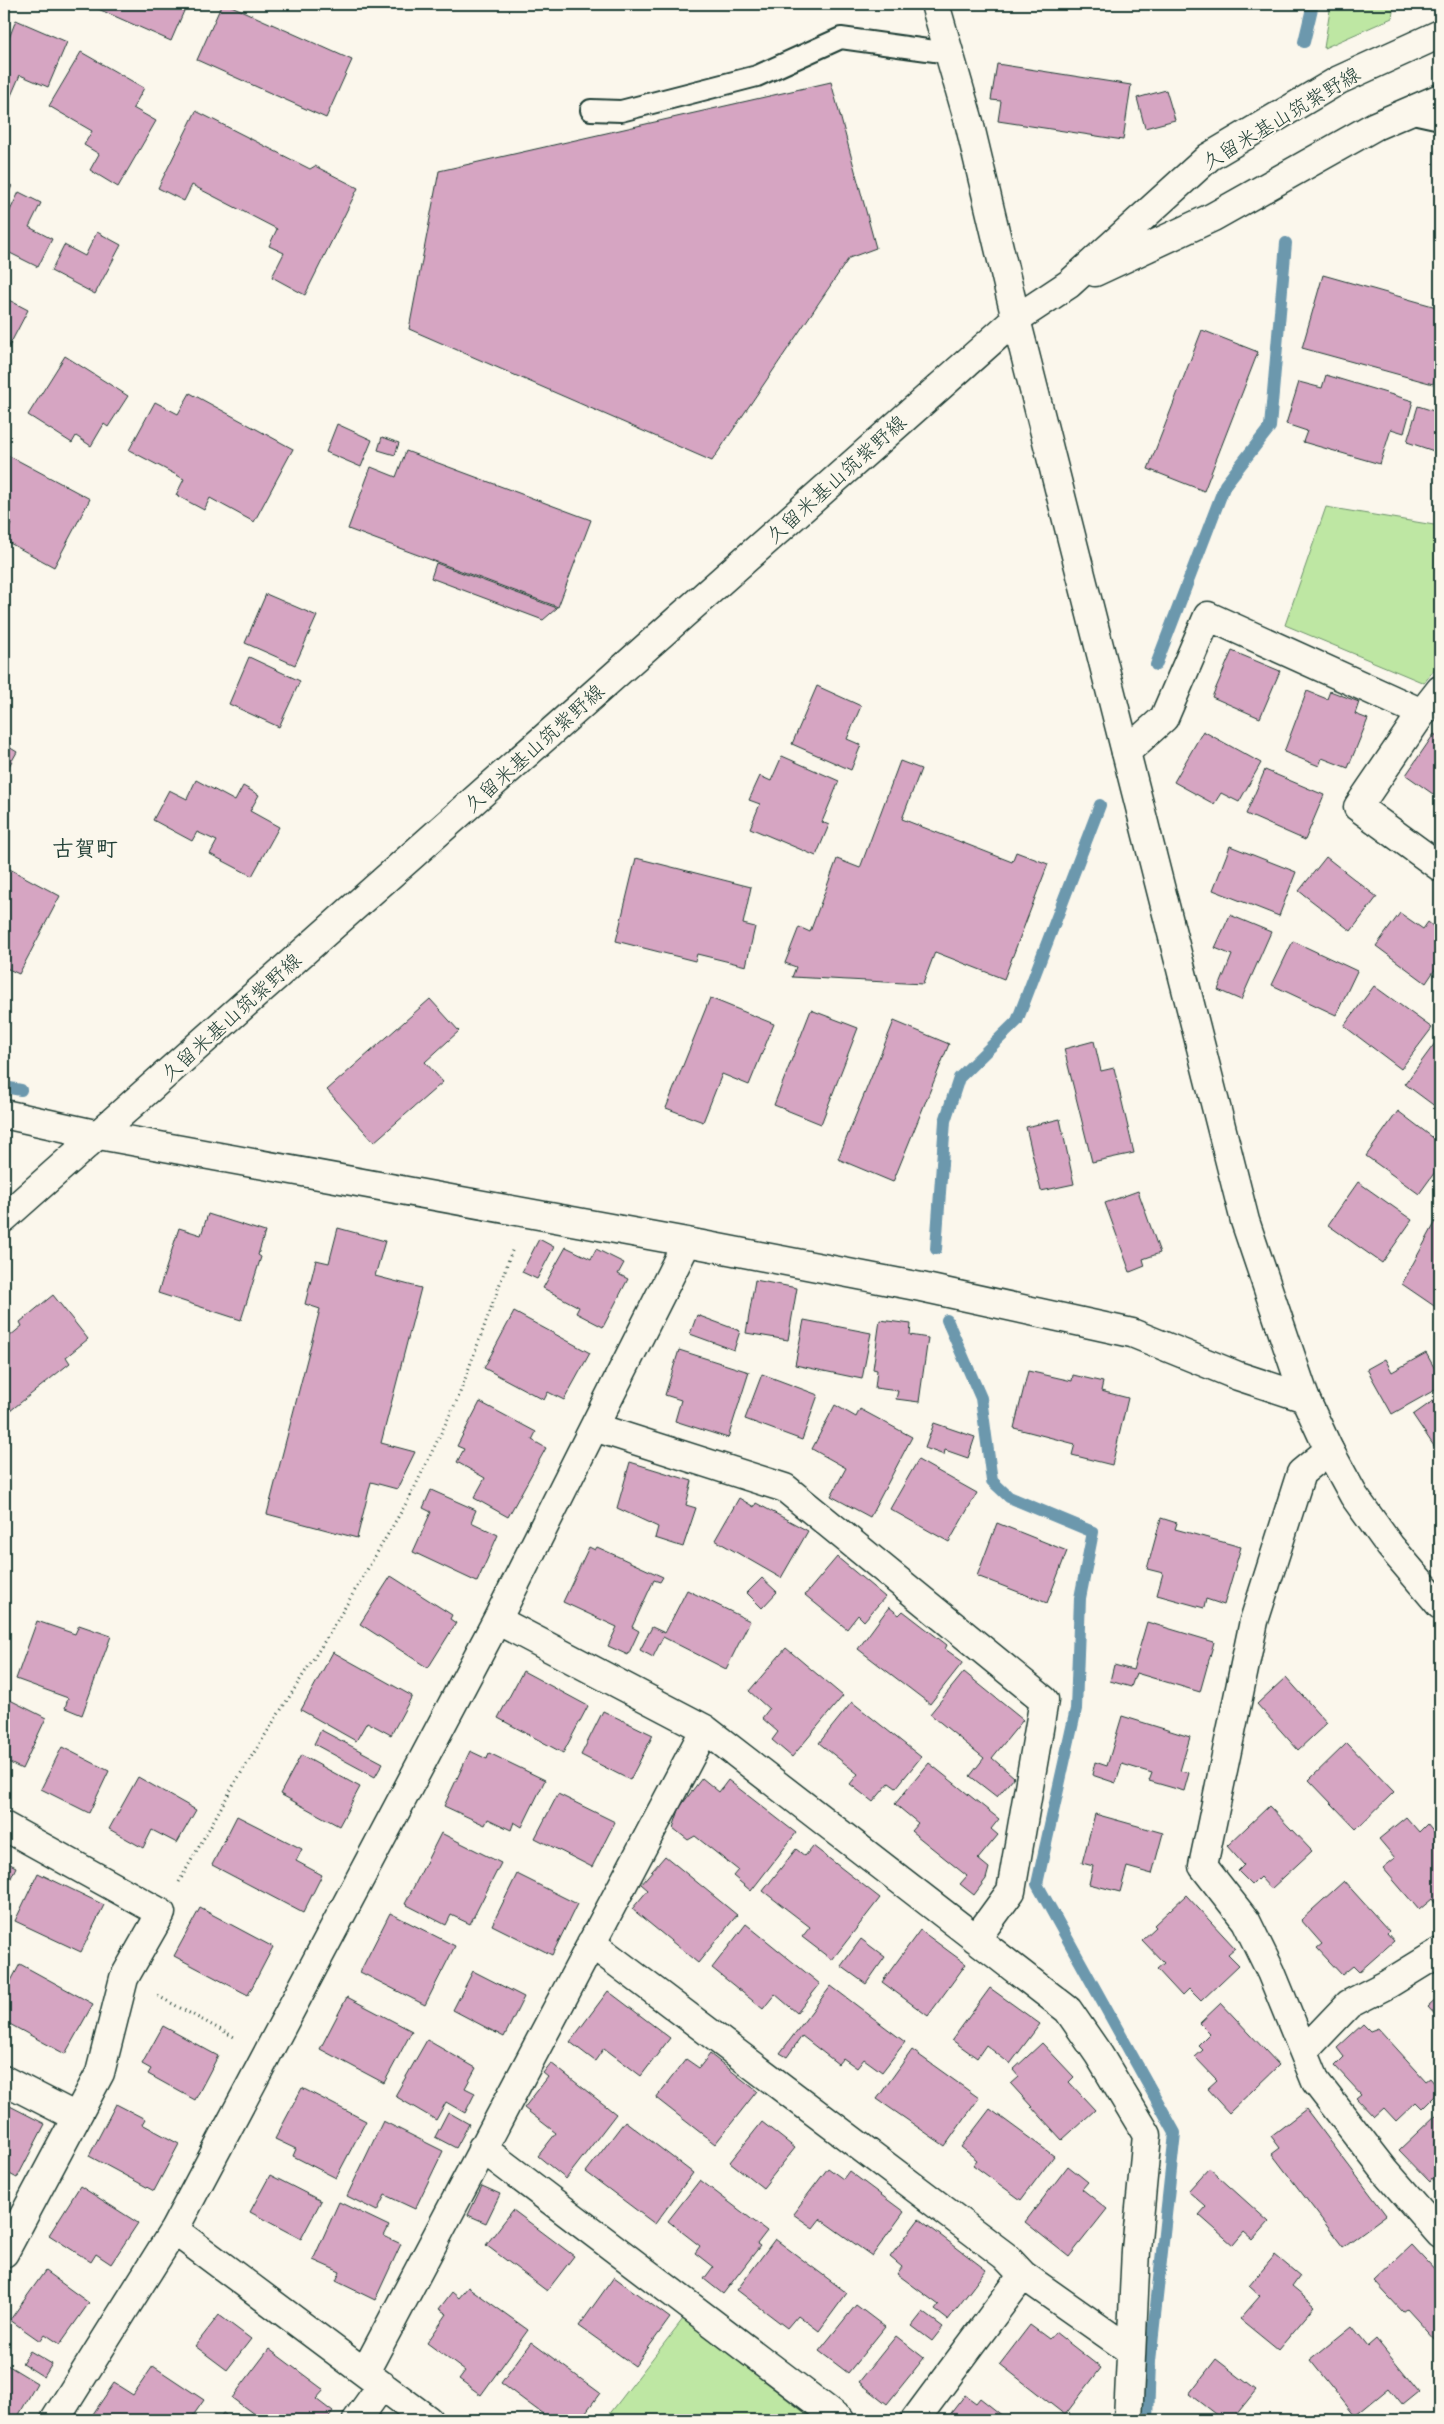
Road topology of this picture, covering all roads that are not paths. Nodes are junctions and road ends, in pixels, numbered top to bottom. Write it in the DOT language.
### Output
graph roads {
  1 [pos="935,4"];
  2 [pos="1440,34"];
  3 [pos="949,53"];
  4 [pos="1440,98"];
  5 [pos="591,110"];
  6 [pos="1408,112"];
  7 [pos="1440,119"];
  8 [pos="1069,284"];
  9 [pos="1016,319"];
  10 [pos="1440,690"];
  11 [pos="1422,713"];
  12 [pos="1126,752"];
  13 [pos="1440,867"];
  14 [pos="4,1114"];
  15 [pos="99,1135"];
  16 [pos="4,1218"];
  17 [pos="687,1242"];
  18 [pos="1304,1398"];
  19 [pos="594,1427"];
  20 [pos="1329,1450"];
  21 [pos="1440,1605"];
  22 [pos="497,1620"];
  23 [pos="705,1729"];
  24 [pos="4,1826"];
  25 [pos="976,1939"];
  26 [pos="591,1943"];
  27 [pos="1440,1952"];
  28 [pos="1304,2051"];
  29 [pos="4,2080"];
  30 [pos="76,2117"];
  31 [pos="482,2148"];
  32 [pos="174,2230"];
  33 [pos="1440,2234"];
  34 [pos="4,2254"];
  35 [pos="1023,2275"];
  36 [pos="1131,2351"];
  37 [pos="373,2378"];
  38 [pos="55,2420"];
  39 [pos="357,2420"];
  40 [pos="428,2420"];
  41 [pos="840,2420"];
  42 [pos="915,2420"];
  43 [pos="1128,2420"];
  1 -- 3 [label="street"];
  2 -- 8 [label="street, 久留米基山筑紫野線"];
  3 -- 5 [label="lane"];
  3 -- 9 [label="street"];
  4 -- 6 [label="street, 久留米基山筑紫野線"];
  6 -- 7 [label="lane"];
  6 -- 8 [label="street, 久留米基山筑紫野線"];
  8 -- 9 [label="street, 久留米基山筑紫野線"];
  9 -- 12 [label="street"];
  9 -- 15 [label="street, 久留米基山筑紫野線"];
  10 -- 11 [label="street"];
  11 -- 12 [label="street"];
  11 -- 13 [label="street"];
  12 -- 18 [label="street"];
  14 -- 15 [label="street"];
  15 -- 16 [label="street, 久留米基山筑紫野線"];
  15 -- 17 [label="street"];
  17 -- 18 [label="street"];
  17 -- 19 [label="street"];
  18 -- 20 [label="street"];
  19 -- 22 [label="street"];
  19 -- 25 [label="street"];
  20 -- 21 [label="street"];
  20 -- 28 [label="street"];
  22 -- 23 [label="street"];
  22 -- 32 [label="street"];
  23 -- 25 [label="street"];
  23 -- 26 [label="street"];
  24 -- 30 [label="street"];
  25 -- 36 [label="street"];
  26 -- 31 [label="street"];
  26 -- 35 [label="street"];
  27 -- 28 [label="street"];
  28 -- 33 [label="street"];
  29 -- 30 [label="street"];
  30 -- 34 [label="street"];
  31 -- 37 [label="street"];
  31 -- 41 [label="street"];
  32 -- 37 [label="street"];
  32 -- 38 [label="street"];
  35 -- 36 [label="street"];
  35 -- 42 [label="street"];
  36 -- 43 [label="street"];
  37 -- 39 [label="street"];
  37 -- 40 [label="street"];
}
